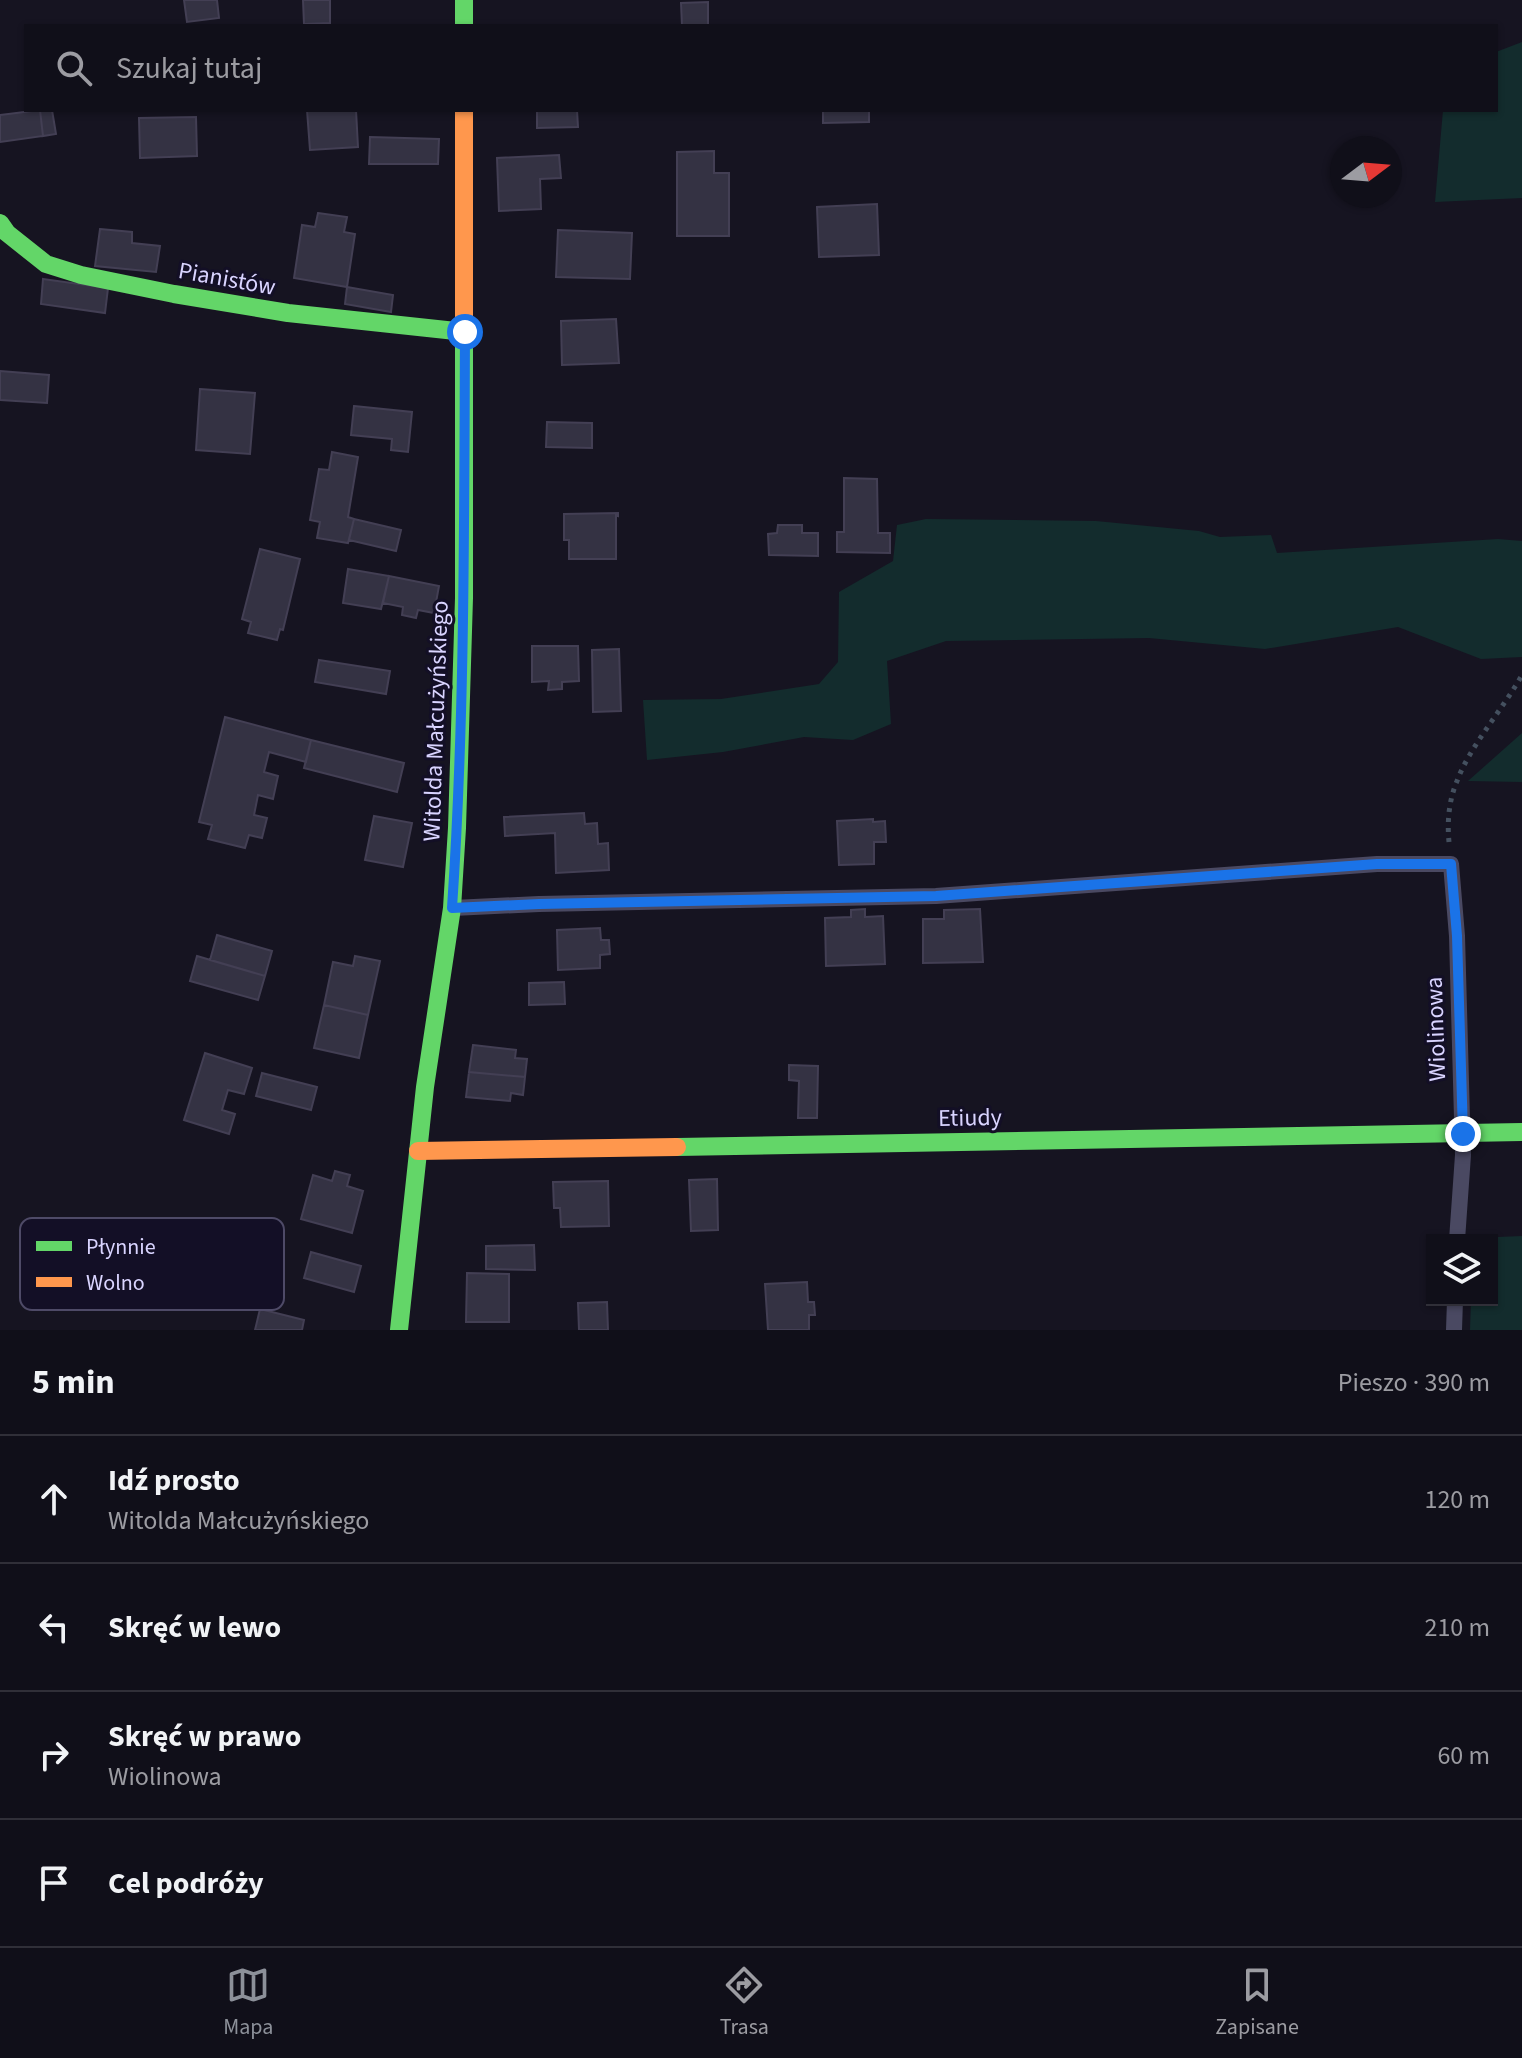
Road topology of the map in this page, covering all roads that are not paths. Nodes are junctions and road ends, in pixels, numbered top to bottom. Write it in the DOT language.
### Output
graph roads {
  1 [pos="464,0"];
  2 [pos="464,24"];
  3 [pos="464,112"];
  4 [pos="0,223"];
  5 [pos="465,332"];
  6 [pos="452,908"];
  7 [pos="1522,1132"];
  8 [pos="1463,1134"];
  9 [pos="418,1151"];
  10 [pos="1457,1234"];
  11 [pos="1455,1306"];
  12 [pos="399,1330"];
  13 [pos="1454,1330"];
  1 -- 2 [label="street"];
  3 -- 5 [label="street, Witolda Małcużyńskiego"];
  4 -- 5 [label="street, Pianistów"];
  5 -- 6 [label="street, Witolda Małcużyńskiego"];
  6 -- 8 [label="lane, Wiolinowa"];
  6 -- 9 [label="street, Witolda Małcużyńskiego"];
  7 -- 8 [label="street, Etiudy"];
  8 -- 9 [label="street, Etiudy"];
  8 -- 10 [label="lane, Wiolinowa"];
  9 -- 12 [label="street, Witolda Małcużyńskiego"];
  11 -- 13 [label="lane"];
}
